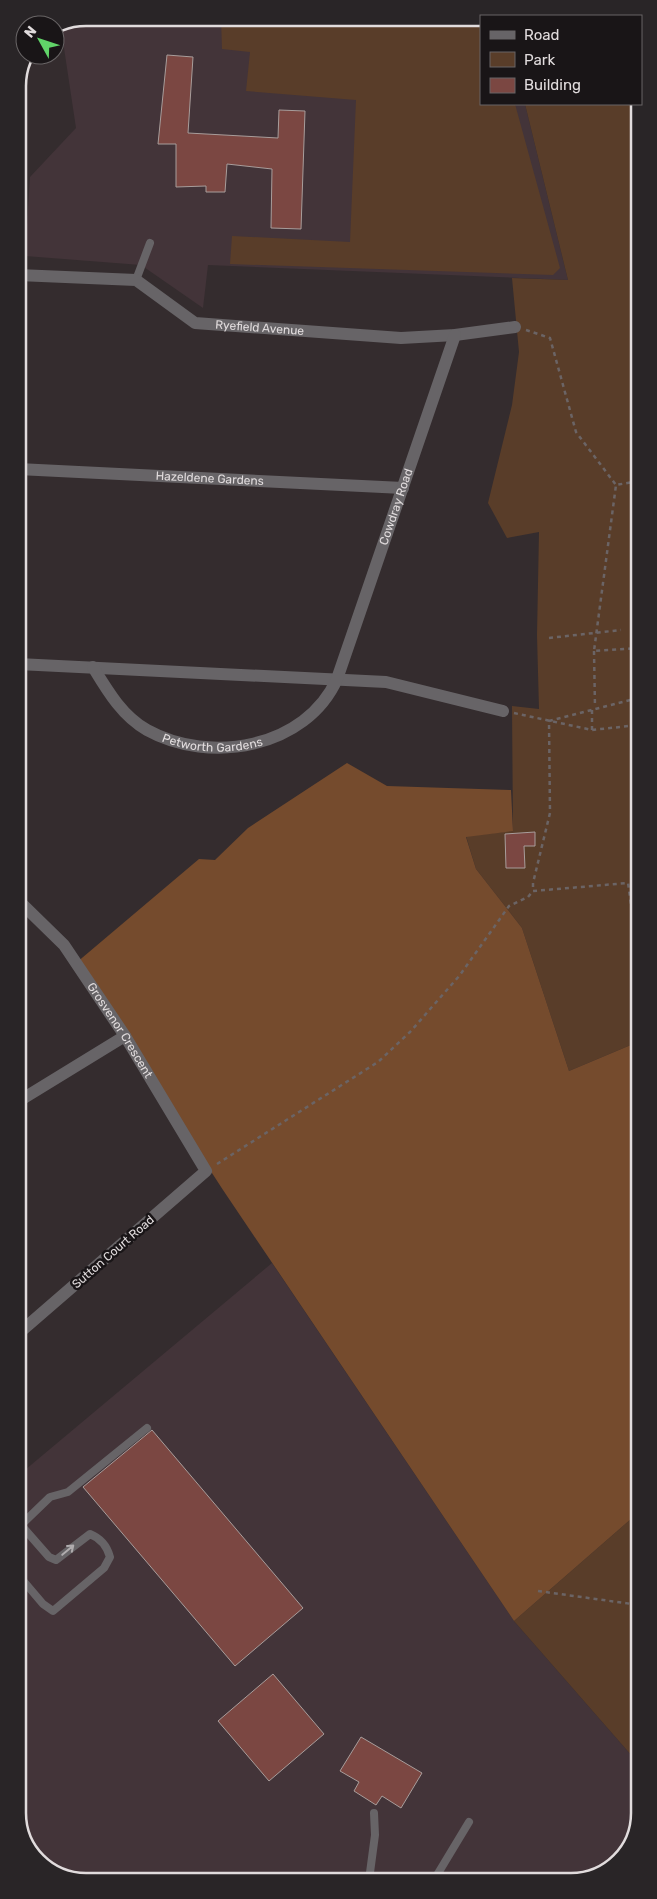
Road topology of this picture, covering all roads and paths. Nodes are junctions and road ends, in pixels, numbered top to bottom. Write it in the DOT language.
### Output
graph roads {
  1 [pos="150,243"];
  2 [pos="26,275"];
  3 [pos="136,280"];
  4 [pos="515,327"];
  5 [pos="455,335"];
  6 [pos="26,470"];
  7 [pos="631,482"];
  8 [pos="616,485"];
  9 [pos="403,488"];
  10 [pos="621,630"];
  11 [pos="596,634"];
  12 [pos="549,638"];
  13 [pos="631,648"];
  14 [pos="594,651"];
  15 [pos="26,664"];
  16 [pos="92,667"];
  17 [pos="337,679"];
  18 [pos="631,700"];
  19 [pos="593,708"];
  20 [pos="503,711"];
  21 [pos="549,720"];
  22 [pos="631,726"];
  23 [pos="592,730"];
  24 [pos="533,891"];
  25 [pos="631,904"];
  26 [pos="26,908"];
  27 [pos="125,1036"];
  28 [pos="26,1097"];
  29 [pos="206,1171"];
  30 [pos="26,1326"];
  31 [pos="147,1428"];
  32 [pos="26,1520"];
  33 [pos="26,1533"];
  34 [pos="26,1584"];
  35 [pos="538,1591"];
  36 [pos="631,1604"];
  37 [pos="374,1813"];
  38 [pos="469,1822"];
  39 [pos="370,1873"];
  40 [pos="438,1873"];
  1 -- 3 [label="lane"];
  2 -- 3 [label="street"];
  3 -- 5 [label="street, Ryefield Avenue"];
  4 -- 5 [label="street, Ryefield Avenue"];
  4 -- 8 [label="path"];
  5 -- 9 [label="street, Cowdray Road"];
  6 -- 9 [label="street, Hazeldene Gardens"];
  7 -- 8 [label="path"];
  8 -- 11 [label="path"];
  9 -- 17 [label="street, Cowdray Road"];
  10 -- 11 [label="path"];
  11 -- 12 [label="path"];
  11 -- 14 [label="path"];
  13 -- 14 [label="path"];
  14 -- 19 [label="path"];
  15 -- 16 [label="street"];
  16 -- 17 [label="street"];
  16 -- 17 [label="street, Petworth Gardens"];
  17 -- 20 [label="street"];
  18 -- 19 [label="path"];
  19 -- 21 [label="path"];
  19 -- 23 [label="path"];
  20 -- 21 [label="path"];
  21 -- 23 [label="path"];
  21 -- 24 [label="path"];
  22 -- 23 [label="path"];
  24 -- 25 [label="path"];
  24 -- 29 [label="path"];
  26 -- 27 [label="street, Grosvenor Crescent"];
  27 -- 28 [label="street"];
  27 -- 29 [label="street, Grosvenor Crescent"];
  29 -- 30 [label="street, Sutton Court Road"];
  31 -- 32 [label="lane"];
  33 -- 34 [label="lane, one-way"];
  35 -- 36 [label="path"];
  37 -- 39 [label="lane"];
  38 -- 40 [label="lane"];
}
